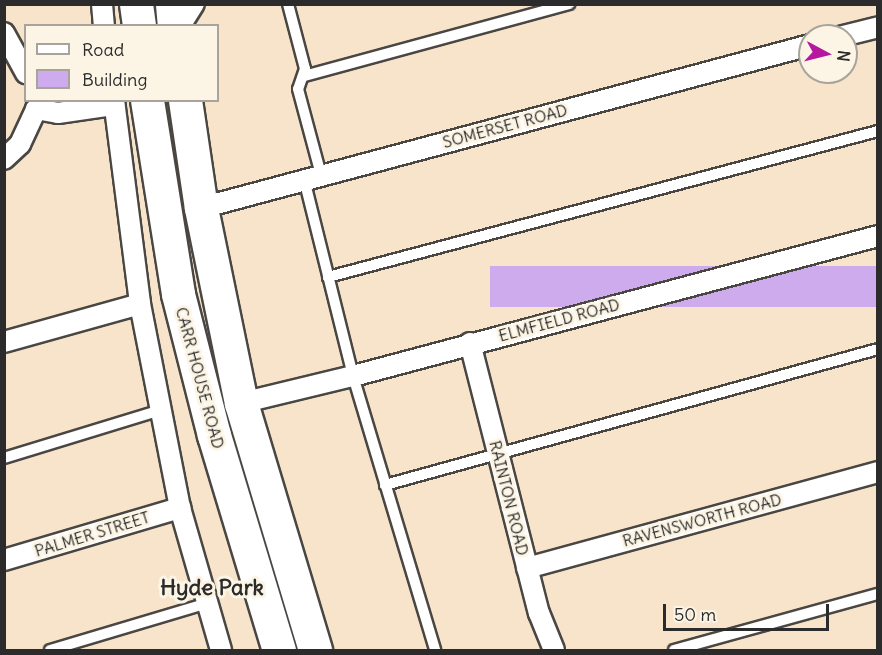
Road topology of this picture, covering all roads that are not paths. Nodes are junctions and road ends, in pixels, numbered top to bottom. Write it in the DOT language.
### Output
graph roads {
  1 [pos="102,4"];
  2 [pos="136,4"];
  3 [pos="172,4"];
  4 [pos="194,4"];
  5 [pos="288,4"];
  6 [pos="569,4"];
  7 [pos="104,24"];
  8 [pos="139,24"];
  9 [pos="174,24"];
  10 [pos="181,24"];
  11 [pos="878,27"];
  12 [pos="858,32"];
  13 [pos="4,33"];
  14 [pos="798,48"];
  15 [pos="24,69"];
  16 [pos="304,76"];
  17 [pos="147,102"];
  18 [pos="185,102"];
  19 [pos="114,103"];
  20 [pos="34,105"];
  21 [pos="878,131"];
  22 [pos="4,159"];
  23 [pos="313,177"];
  24 [pos="201,208"];
  25 [pos="878,236"];
  26 [pos="328,277"];
  27 [pos="140,304"];
  28 [pos="4,342"];
  29 [pos="470,343"];
  30 [pos="878,349"];
  31 [pos="353,376"];
  32 [pos="241,403"];
  33 [pos="161,410"];
  34 [pos="498,452"];
  35 [pos="4,458"];
  36 [pos="878,472"];
  37 [pos="385,485"];
  38 [pos="180,508"];
  39 [pos="4,560"];
  40 [pos="527,568"];
  41 [pos="878,594"];
  42 [pos="208,603"];
  43 [pos="50,651"];
  44 [pos="221,651"];
  45 [pos="279,651"];
  46 [pos="315,651"];
  47 [pos="435,651"];
  48 [pos="554,651"];
  49 [pos="674,651"];
  1 -- 7 [label="street"];
  2 -- 8 [label="highway"];
  3 -- 9 [label="highway"];
  4 -- 10 [label="street"];
  5 -- 16 [label="lane"];
  6 -- 16 [label="lane"];
  11 -- 12 [label="street"];
  13 -- 15 [label="street"];
  14 -- 23 [label="street, SOMERSET ROAD"];
  16 -- 23 [label="lane"];
  17 -- 45 [label="highway, CARR HOUSE ROAD"];
  18 -- 24 [label="highway, CARR HOUSE ROAD"];
  19 -- 20 [label="street"];
  19 -- 27 [label="street"];
  20 -- 22 [label="street"];
  21 -- 26 [label="lane"];
  23 -- 24 [label="street, SOMERSET ROAD"];
  23 -- 26 [label="lane"];
  24 -- 32 [label="highway, CARR HOUSE ROAD"];
  25 -- 29 [label="street, ELMFIELD ROAD"];
  26 -- 31 [label="lane"];
  27 -- 28 [label="street"];
  27 -- 33 [label="street"];
  29 -- 31 [label="street, ELMFIELD ROAD"];
  29 -- 34 [label="street, RAINTON ROAD"];
  30 -- 34 [label="lane"];
  31 -- 32 [label="street, ELMFIELD ROAD"];
  31 -- 37 [label="lane"];
  32 -- 46 [label="highway, CARR HOUSE ROAD"];
  33 -- 35 [label="lane"];
  33 -- 38 [label="street"];
  34 -- 37 [label="lane"];
  34 -- 40 [label="street, RAINTON ROAD"];
  36 -- 40 [label="street, RAVENSWORTH ROAD"];
  37 -- 47 [label="lane"];
  38 -- 39 [label="street, PALMER STREET"];
  38 -- 42 [label="street"];
  40 -- 48 [label="street, RAINTON ROAD"];
  41 -- 49 [label="lane"];
  42 -- 43 [label="lane"];
  42 -- 44 [label="street"];
}
